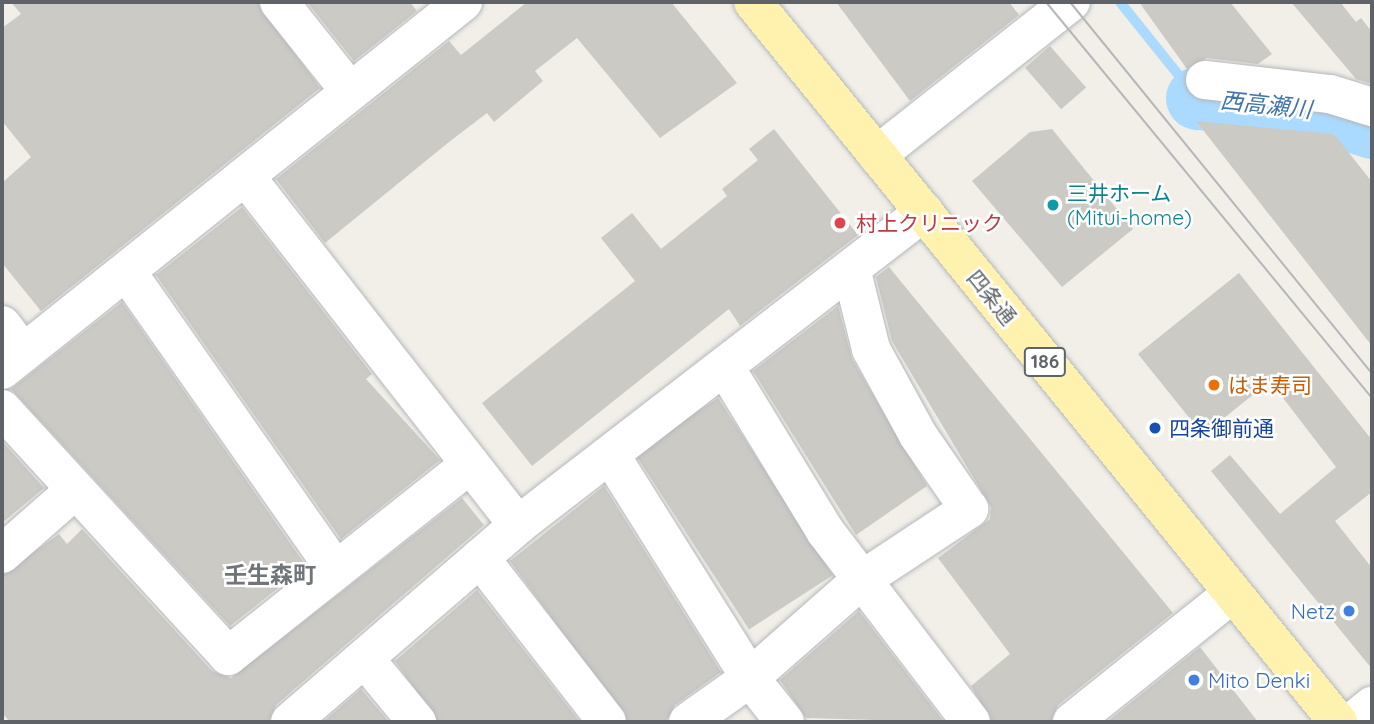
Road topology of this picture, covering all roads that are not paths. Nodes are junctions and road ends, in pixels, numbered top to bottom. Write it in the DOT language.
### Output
graph roads {
  1 [pos="279,2"];
  2 [pos="463,2"];
  3 [pos="753,2"];
  4 [pos="1071,2"];
  5 [pos="1205,80"];
  6 [pos="349,90"];
  7 [pos="1372,107"];
  8 [pos="877,155"];
  9 [pos="246,177"];
  10 [pos="923,212"];
  11 [pos="851,268"];
  12 [pos="127,272"];
  13 [pos="9,349"];
  14 [pos="725,367"];
  15 [pos="2,409"];
  16 [pos="611,456"];
  17 [pos="470,464"];
  18 [pos="74,491"];
  19 [pos="518,525"];
  20 [pos="2,554"];
  21 [pos="480,558"];
  22 [pos="336,570"];
  23 [pos="860,581"];
  24 [pos="1233,593"];
  25 [pos="365,659"];
  26 [pos="751,676"];
  27 [pos="1372,706"];
  28 [pos="290,722"];
  29 [pos="417,722"];
  30 [pos="607,722"];
  31 [pos="688,722"];
  32 [pos="785,722"];
  33 [pos="971,722"];
  34 [pos="1072,722"];
  35 [pos="1338,722"];
  36 [pos="1352,722"];
  1 -- 6 [label="street"];
  2 -- 6 [label="street"];
  3 -- 8 [label="main road, 四条通 / 186"];
  4 -- 8 [label="street"];
  5 -- 7 [label="street"];
  6 -- 9 [label="street"];
  8 -- 10 [label="main road, 四条通 / 186"];
  9 -- 12 [label="street"];
  9 -- 17 [label="street"];
  10 -- 11 [label="street"];
  10 -- 24 [label="main road, 四条通 / 186"];
  11 -- 14 [label="street"];
  11 -- 23 [label="street"];
  12 -- 13 [label="street"];
  12 -- 22 [label="street"];
  14 -- 16 [label="street"];
  14 -- 23 [label="street"];
  15 -- 18 [label="street"];
  16 -- 19 [label="street"];
  16 -- 26 [label="street"];
  17 -- 19 [label="street"];
  17 -- 22 [label="street"];
  18 -- 20 [label="street"];
  18 -- 22 [label="street"];
  19 -- 21 [label="street"];
  21 -- 25 [label="street"];
  21 -- 30 [label="street"];
  23 -- 26 [label="street"];
  23 -- 33 [label="street"];
  24 -- 34 [label="street"];
  24 -- 35 [label="main road, 四条通 / 186"];
  25 -- 28 [label="street"];
  25 -- 29 [label="street"];
  26 -- 31 [label="street"];
  26 -- 32 [label="street"];
  27 -- 36 [label="street"];
}
